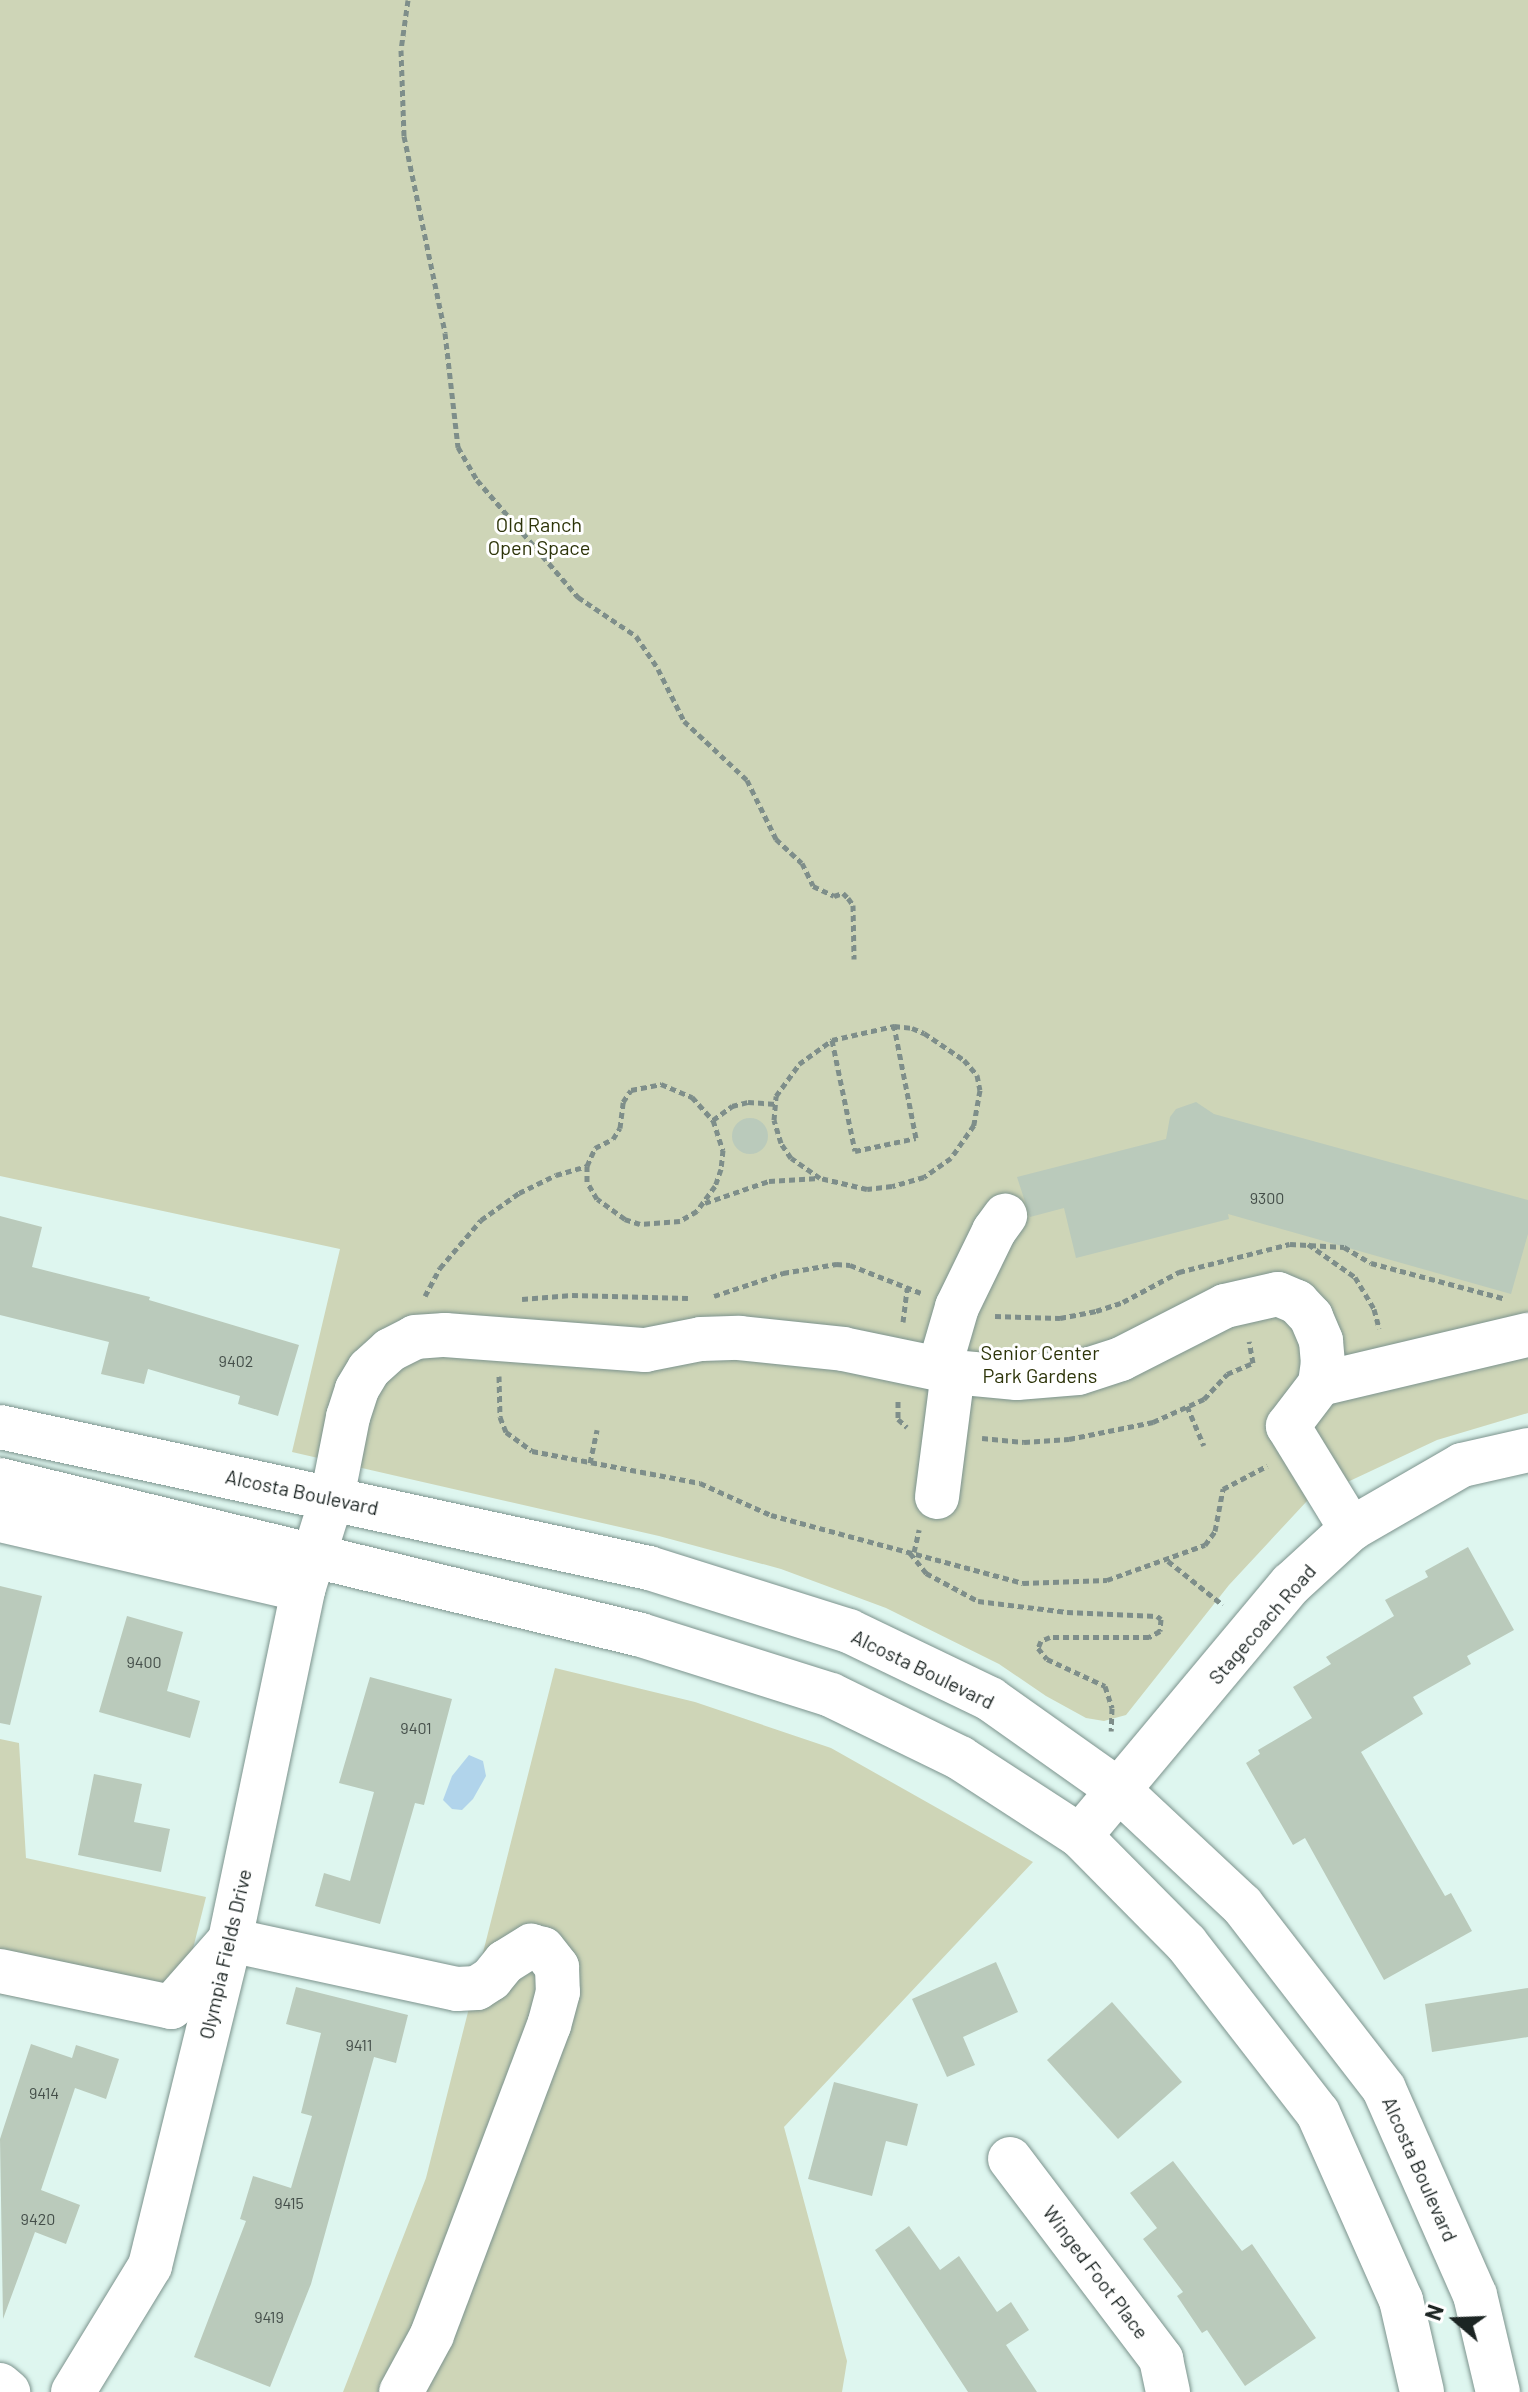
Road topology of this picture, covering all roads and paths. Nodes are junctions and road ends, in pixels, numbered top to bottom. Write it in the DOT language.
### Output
graph roads {
  1 [pos="408,0"];
  2 [pos="854,959"];
  3 [pos="894,1026"];
  4 [pos="832,1040"];
  5 [pos="776,1104"];
  6 [pos="713,1120"];
  7 [pos="587,1166"];
  8 [pos="820,1178"];
  9 [pos="704,1203"];
  10 [pos="1005,1216"];
  11 [pos="1307,1244"];
  12 [pos="907,1288"];
  13 [pos="517,1299"];
  14 [pos="934,1299"];
  15 [pos="1379,1328"];
  16 [pos="903,1329"];
  17 [pos="1247,1331"];
  18 [pos="1528,1335"];
  19 [pos="408,1341"];
  20 [pos="500,1365"];
  21 [pos="946,1371"];
  22 [pos="1320,1384"];
  23 [pos="1187,1406"];
  24 [pos="0,1427"];
  25 [pos="597,1430"];
  26 [pos="1294,1437"];
  27 [pos="978,1438"];
  28 [pos="1204,1446"];
  29 [pos="1528,1450"];
  30 [pos="590,1463"];
  31 [pos="0,1480"];
  32 [pos="937,1497"];
  33 [pos="332,1498"];
  34 [pos="0,1520"];
  35 [pos="1351,1529"];
  36 [pos="908,1550"];
  37 [pos="1168,1561"];
  38 [pos="309,1572"];
  39 [pos="1224,1605"];
  40 [pos="1111,1731"];
  41 [pos="1120,1791"];
  42 [pos="1080,1836"];
  43 [pos="230,1940"];
  44 [pos="0,1971"];
  45 [pos="1010,2159"];
  46 [pos="0,2385"];
  47 [pos="8,2392"];
  48 [pos="73,2392"];
  49 [pos="401,2392"];
  50 [pos="1168,2392"];
  51 [pos="1422,2392"];
  52 [pos="1498,2392"];
  1 -- 2 [label="path"];
  3 -- 4 [label="path"];
  3 -- 4 [label="path"];
  3 -- 8 [label="path"];
  4 -- 5 [label="path"];
  5 -- 6 [label="path"];
  5 -- 8 [label="path"];
  6 -- 7 [label="path"];
  6 -- 9 [label="path"];
  7 -- 9 [label="path"];
  7 -- 19 [label="path"];
  8 -- 9 [label="path"];
  10 -- 21 [label="main road"];
  11 -- 15 [label="path"];
  12 -- 13 [label="path"];
  12 -- 14 [label="path"];
  12 -- 16 [label="path"];
  17 -- 23 [label="path"];
  18 -- 22 [label="main road"];
  19 -- 21 [label="main road"];
  19 -- 33 [label="main road, Olympia Fields Drive"];
  20 -- 30 [label="path"];
  21 -- 22 [label="main road"];
  21 -- 32 [label="main road"];
  22 -- 26 [label="main road"];
  23 -- 27 [label="path"];
  23 -- 28 [label="path"];
  24 -- 33 [label="main road, Alcosta Boulevard"];
  25 -- 30 [label="path"];
  26 -- 35 [label="main road"];
  26 -- 37 [label="path"];
  29 -- 35 [label="main road, Stagecoach Road"];
  30 -- 36 [label="path"];
  31 -- 38 [label="main road"];
  33 -- 38 [label="main road, Olympia Fields Drive"];
  33 -- 41 [label="main road, Alcosta Boulevard"];
  34 -- 38 [label="main road"];
  35 -- 41 [label="main road, Stagecoach Road"];
  36 -- 37 [label="path"];
  36 -- 40 [label="path"];
  37 -- 39 [label="path"];
  38 -- 42 [label="main road"];
  38 -- 43 [label="main road, Olympia Fields Drive"];
  41 -- 42 [label="main road, Stagecoach Road"];
  41 -- 52 [label="main road, Alcosta Boulevard"];
  42 -- 51 [label="main road"];
  43 -- 44 [label="main road"];
  43 -- 48 [label="main road, Olympia Fields Drive"];
  43 -- 49 [label="main road"];
  45 -- 50 [label="main road, Winged Foot Place"];
  46 -- 47 [label="main road"];
}
